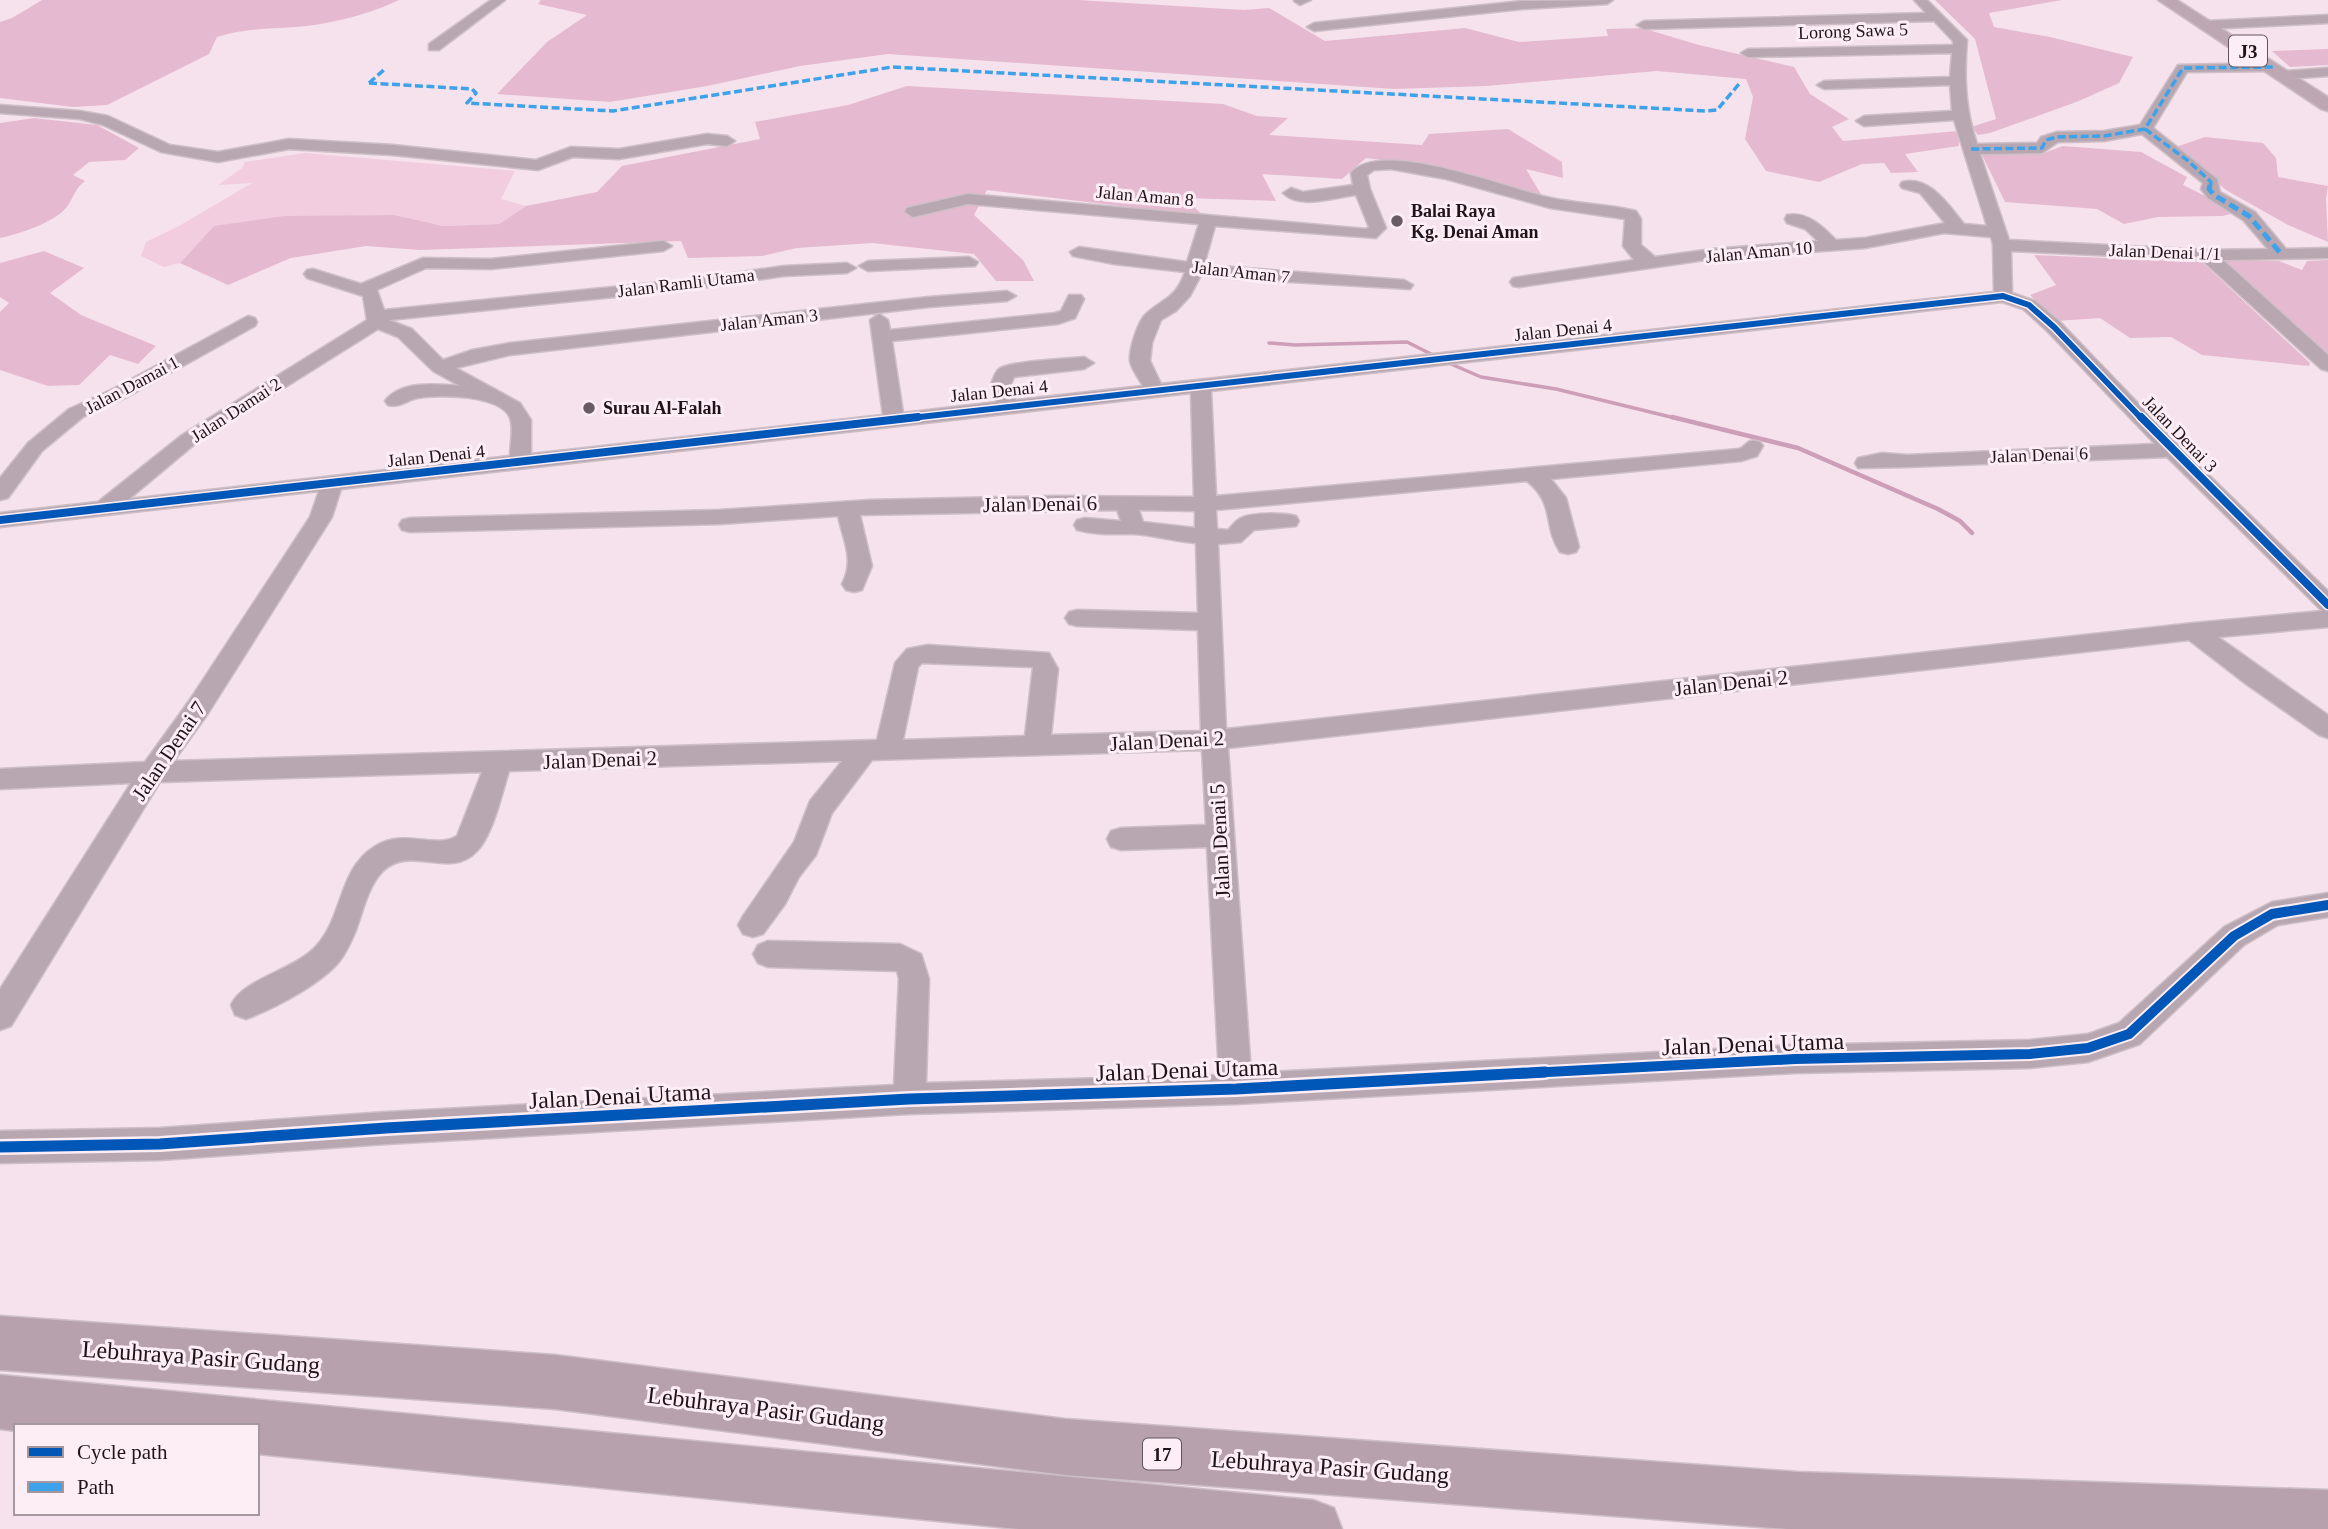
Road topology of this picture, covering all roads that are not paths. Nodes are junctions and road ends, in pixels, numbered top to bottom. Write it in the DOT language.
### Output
graph roads {
  1 [pos="499,0"];
  2 [pos="1607,0"];
  3 [pos="1920,0"];
  4 [pos="2166,0"];
  5 [pos="1481,4"];
  6 [pos="1939,17"];
  7 [pos="2328,19"];
  8 [pos="1644,25"];
  9 [pos="2207,25"];
  10 [pos="1314,27"];
  11 [pos="434,47"];
  12 [pos="1959,49"];
  13 [pos="1748,53"];
  14 [pos="2279,71"];
  15 [pos="2328,72"];
  16 [pos="1957,81"];
  17 [pos="1824,85"];
  18 [pos="2328,105"];
  19 [pos="0,109"];
  20 [pos="1960,116"];
  21 [pos="1864,121"];
  22 [pos="2145,129"];
  23 [pos="727,141"];
  24 [pos="1970,149"];
  25 [pos="1908,185"];
  26 [pos="1362,189"];
  27 [pos="1291,192"];
  28 [pos="913,212"];
  29 [pos="1630,215"];
  30 [pos="1793,219"];
  31 [pos="1208,221"];
  32 [pos="1959,229"];
  33 [pos="2000,239"];
  34 [pos="663,246"];
  35 [pos="1832,246"];
  36 [pos="1079,252"];
  37 [pos="2328,253"];
  38 [pos="2207,255"];
  39 [pos="2282,255"];
  40 [pos="969,262"];
  41 [pos="1653,263"];
  42 [pos="868,266"];
  43 [pos="847,268"];
  44 [pos="1194,268"];
  45 [pos="313,274"];
  46 [pos="752,275"];
  47 [pos="925,282"];
  48 [pos="1520,282"];
  49 [pos="1404,285"];
  50 [pos="362,290"];
  51 [pos="1007,296"];
  52 [pos="2003,296"];
  53 [pos="1075,299"];
  54 [pos="877,309"];
  55 [pos="377,319"];
  56 [pos="754,320"];
  57 [pos="248,322"];
  58 [pos="881,337"];
  59 [pos="532,347"];
  60 [pos="1084,363"];
  61 [pos="2328,365"];
  62 [pos="440,367"];
  63 [pos="1201,384"];
  64 [pos="1154,389"];
  65 [pos="491,394"];
  66 [pos="395,401"];
  67 [pos="1007,405"];
  68 [pos="894,418"];
  69 [pos="1753,446"];
  70 [pos="2172,450"];
  71 [pos="1907,461"];
  72 [pos="520,462"];
  73 [pos="1864,463"];
  74 [pos="1534,476"];
  75 [pos="332,484"];
  76 [pos="0,494"];
  77 [pos="1128,503"];
  78 [pos="1204,504"];
  79 [pos="103,509"];
  80 [pos="848,509"];
  81 [pos="0,520"];
  82 [pos="1288,521"];
  83 [pos="410,525"];
  84 [pos="1085,525"];
  85 [pos="1135,527"];
  86 [pos="1206,538"];
  87 [pos="1568,547"];
  88 [pos="854,584"];
  89 [pos="2328,605"];
  90 [pos="1077,618"];
  91 [pos="2328,620"];
  92 [pos="1211,622"];
  93 [pos="2194,631"];
  94 [pos="2328,728"];
  95 [pos="1214,740"];
  96 [pos="1037,746"];
  97 [pos="876,751"];
  98 [pos="498,764"];
  99 [pos="152,772"];
  100 [pos="0,779"];
  101 [pos="1220,836"];
  102 [pos="1121,839"];
  103 [pos="2328,905"];
  104 [pos="753,925"];
  105 [pos="768,954"];
  106 [pos="246,1005"];
  107 [pos="0,1016"];
  108 [pos="1236,1089"];
  109 [pos="909,1099"];
  110 [pos="0,1147"];
  111 [pos="0,1343"];
  112 [pos="0,1402"];
  113 [pos="234,1424"];
  114 [pos="259,1426"];
  115 [pos="2328,1519"];
  116 [pos="1313,1529"];
  1 -- 11 [label="street"];
  2 -- 5 [label="street"];
  3 -- 6 [label="street"];
  4 -- 9 [label="main road, J3"];
  5 -- 10 [label="street"];
  6 -- 8 [label="street"];
  6 -- 12 [label="street"];
  7 -- 9 [label="street"];
  9 -- 14 [label="main road, J3"];
  12 -- 13 [label="street, Lorong Sawa 5"];
  12 -- 16 [label="street"];
  14 -- 15 [label="street"];
  14 -- 18 [label="main road, J3"];
  14 -- 22 [label="street"];
  16 -- 17 [label="street"];
  16 -- 20 [label="street"];
  19 -- 23 [label="street"];
  20 -- 21 [label="street"];
  20 -- 24 [label="street"];
  22 -- 24 [label="street"];
  22 -- 39 [label="street"];
  24 -- 33 [label="street"];
  25 -- 32 [label="street"];
  26 -- 27 [label="street"];
  26 -- 29 [label="street"];
  26 -- 31 [label="street, Jalan Aman 8"];
  28 -- 31 [label="street, Jalan Aman 8"];
  29 -- 41 [label="street"];
  30 -- 35 [label="street"];
  31 -- 44 [label="street"];
  32 -- 33 [label="street, Jalan Aman 10"];
  32 -- 35 [label="street, Jalan Aman 10"];
  33 -- 38 [label="street, Jalan Denai 1/1"];
  33 -- 52 [label="street"];
  34 -- 50 [label="street"];
  35 -- 41 [label="street, Jalan Aman 10"];
  36 -- 44 [label="street, Jalan Aman 7"];
  37 -- 39 [label="street, Jalan Denai 1/1"];
  38 -- 39 [label="street, Jalan Denai 1/1"];
  38 -- 61 [label="street"];
  40 -- 47 [label="street"];
  41 -- 48 [label="street, Jalan Aman 10"];
  42 -- 47 [label="street"];
  43 -- 46 [label="street, Jalan Ramli Utama"];
  44 -- 49 [label="street, Jalan Aman 7"];
  44 -- 64 [label="street"];
  45 -- 50 [label="street"];
  46 -- 55 [label="street, Jalan Ramli Utama"];
  46 -- 56 [label="street"];
  47 -- 51 [label="street, Jalan Aman 3"];
  47 -- 54 [label="street, Jalan Aman 3"];
  50 -- 55 [label="street"];
  52 -- 63 [label="street, Jalan Denai 4"];
  52 -- 70 [label="street, Jalan Denai 3"];
  53 -- 58 [label="street"];
  54 -- 56 [label="street, Jalan Aman 3"];
  54 -- 58 [label="street"];
  55 -- 62 [label="street"];
  55 -- 79 [label="street, Jalan Damai 2"];
  56 -- 59 [label="street, Jalan Aman 3"];
  57 -- 76 [label="street, Jalan Damai 1"];
  58 -- 68 [label="street"];
  59 -- 62 [label="street"];
  60 -- 67 [label="street"];
  62 -- 65 [label="street"];
  63 -- 64 [label="street, Jalan Denai 4"];
  63 -- 78 [label="street, Jalan Denai 5"];
  64 -- 67 [label="street, Jalan Denai 4"];
  65 -- 66 [label="street"];
  65 -- 72 [label="street"];
  67 -- 68 [label="street, Jalan Denai 4"];
  68 -- 72 [label="street, Jalan Denai 4"];
  69 -- 74 [label="street, Jalan Denai 6"];
  70 -- 71 [label="street, Jalan Denai 6"];
  70 -- 89 [label="street, Jalan Denai 3"];
  71 -- 73 [label="street"];
  72 -- 75 [label="street, Jalan Denai 4"];
  74 -- 78 [label="street, Jalan Denai 6"];
  74 -- 87 [label="street"];
  75 -- 79 [label="street, Jalan Denai 4"];
  75 -- 99 [label="street, Jalan Denai 7"];
  77 -- 78 [label="street, Jalan Denai 6"];
  77 -- 80 [label="street, Jalan Denai 6"];
  77 -- 85 [label="street"];
  78 -- 86 [label="street, Jalan Denai 5"];
  79 -- 81 [label="street, Jalan Denai 4"];
  80 -- 83 [label="street, Jalan Denai 6"];
  80 -- 88 [label="street"];
  82 -- 86 [label="street"];
  84 -- 85 [label="street"];
  85 -- 86 [label="street"];
  86 -- 92 [label="street, Jalan Denai 5"];
  90 -- 92 [label="street"];
  91 -- 93 [label="street, Jalan Denai 2"];
  92 -- 95 [label="street, Jalan Denai 5"];
  93 -- 94 [label="street"];
  93 -- 95 [label="street, Jalan Denai 2"];
  95 -- 96 [label="street, Jalan Denai 2"];
  95 -- 101 [label="street, Jalan Denai 5"];
  96 -- 97 [label="street, Jalan Denai 2"];
  96 -- 97 [label="street"];
  97 -- 98 [label="street, Jalan Denai 2"];
  97 -- 104 [label="street"];
  98 -- 99 [label="street, Jalan Denai 2"];
  98 -- 106 [label="street"];
  99 -- 100 [label="street, Jalan Denai 2"];
  99 -- 107 [label="street, Jalan Denai 7"];
  101 -- 102 [label="street"];
  101 -- 108 [label="street, Jalan Denai 5"];
  103 -- 108 [label="street, Jalan Denai Utama"];
  105 -- 109 [label="street"];
  108 -- 109 [label="street, Jalan Denai Utama"];
  109 -- 110 [label="street, Jalan Denai Utama"];
  111 -- 115 [label="highway, Lebuhraya Pasir Gudang / 17"];
  112 -- 113 [label="highway"];
  114 -- 116 [label="highway"];
}
